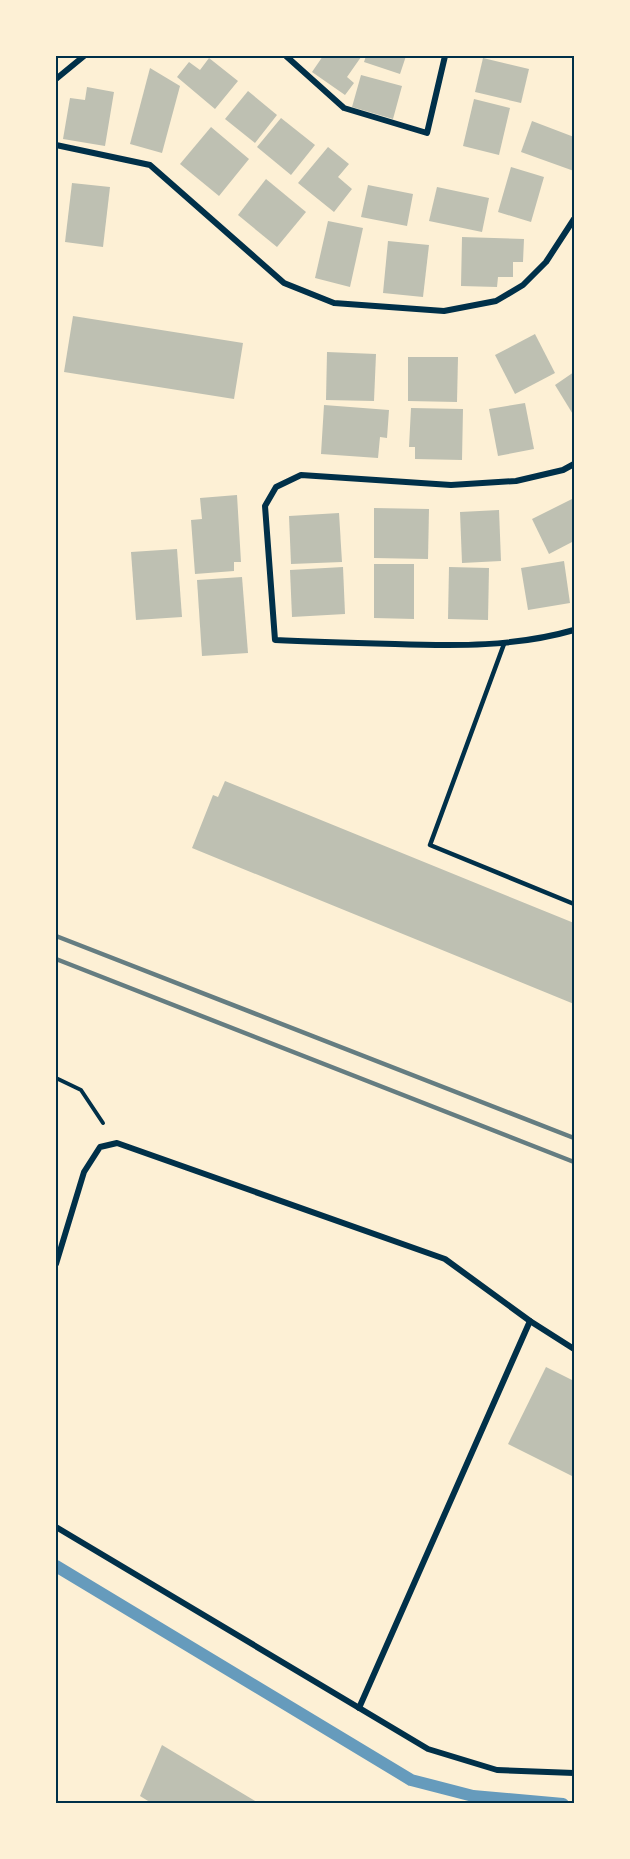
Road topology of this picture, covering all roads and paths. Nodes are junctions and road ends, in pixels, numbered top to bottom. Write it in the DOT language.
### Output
graph roads {
  1 [pos="84,56"];
  2 [pos="286,56"];
  3 [pos="445,56"];
  4 [pos="56,79"];
  5 [pos="56,145"];
  6 [pos="574,219"];
  7 [pos="574,464"];
  8 [pos="574,630"];
  9 [pos="504,644"];
  10 [pos="574,904"];
  11 [pos="56,1078"];
  12 [pos="117,1143"];
  13 [pos="56,1264"];
  14 [pos="530,1321"];
  15 [pos="574,1349"];
  16 [pos="56,1527"];
  17 [pos="359,1708"];
  18 [pos="574,1773"];
  1 -- 4 [label="street"];
  2 -- 3 [label="street"];
  5 -- 6 [label="street"];
  7 -- 9 [label="street"];
  8 -- 9 [label="street"];
  9 -- 10 [label="lane"];
  11 -- 12 [label="path"];
  12 -- 13 [label="street"];
  12 -- 14 [label="street"];
  14 -- 15 [label="street"];
  14 -- 17 [label="street"];
  16 -- 17 [label="street"];
  17 -- 18 [label="street"];
}
